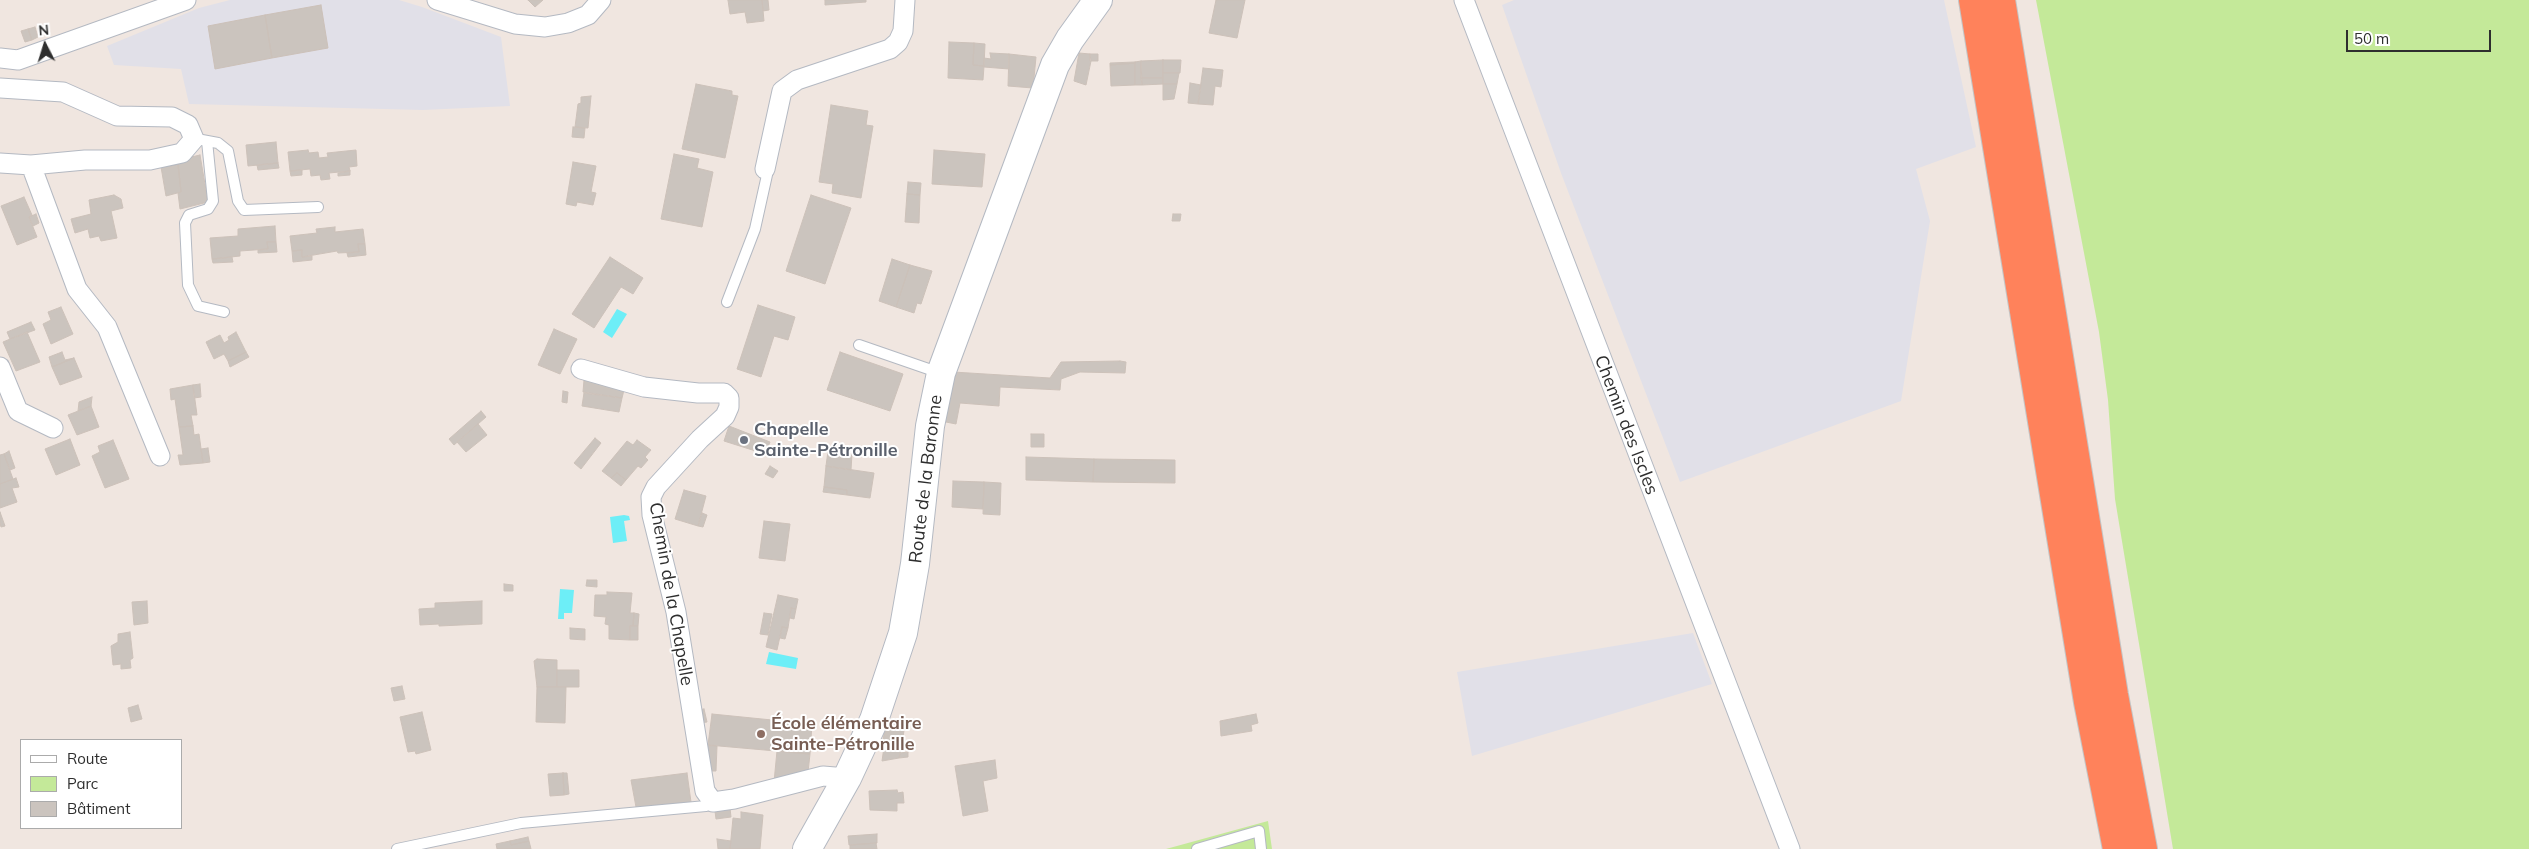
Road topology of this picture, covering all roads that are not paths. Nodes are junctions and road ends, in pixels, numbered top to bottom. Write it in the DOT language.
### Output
graph roads {
  1 [pos="186,0"];
  2 [pos="437,0"];
  3 [pos="601,0"];
  4 [pos="905,0"];
  5 [pos="1098,0"];
  6 [pos="1464,0"];
  7 [pos="1973,0"];
  8 [pos="2001,0"];
  9 [pos="0,58"];
  10 [pos="0,88"];
  11 [pos="200,140"];
  12 [pos="0,163"];
  13 [pos="31,165"];
  14 [pos="765,169"];
  15 [pos="318,208"];
  16 [pos="727,302"];
  17 [pos="224,312"];
  18 [pos="858,345"];
  19 [pos="0,366"];
  20 [pos="581,369"];
  21 [pos="941,373"];
  22 [pos="53,428"];
  23 [pos="160,456"];
  24 [pos="847,778"];
  25 [pos="713,802"];
  26 [pos="397,849"];
  27 [pos="807,849"];
  28 [pos="1197,849"];
  29 [pos="1261,849"];
  30 [pos="1790,849"];
  31 [pos="2117,849"];
  32 [pos="2143,849"];
  1 -- 9 [label="street"];
  2 -- 3 [label="street"];
  4 -- 14 [label="street"];
  5 -- 21 [label="main road, Route de la Baronne"];
  6 -- 30 [label="street, Chemin des Iscles"];
  7 -- 31 [label="highway"];
  8 -- 32 [label="highway"];
  10 -- 11 [label="street"];
  11 -- 13 [label="street"];
  11 -- 15 [label="lane"];
  11 -- 17 [label="lane"];
  12 -- 13 [label="street"];
  13 -- 23 [label="street"];
  14 -- 16 [label="lane"];
  18 -- 21 [label="lane"];
  19 -- 22 [label="street"];
  20 -- 25 [label="street, Chemin de la Chapelle"];
  21 -- 24 [label="main road, Route de la Baronne"];
  24 -- 25 [label="street"];
  24 -- 27 [label="main road, Route de la Baronne"];
  25 -- 26 [label="lane"];
  28 -- 29 [label="lane"];
}
